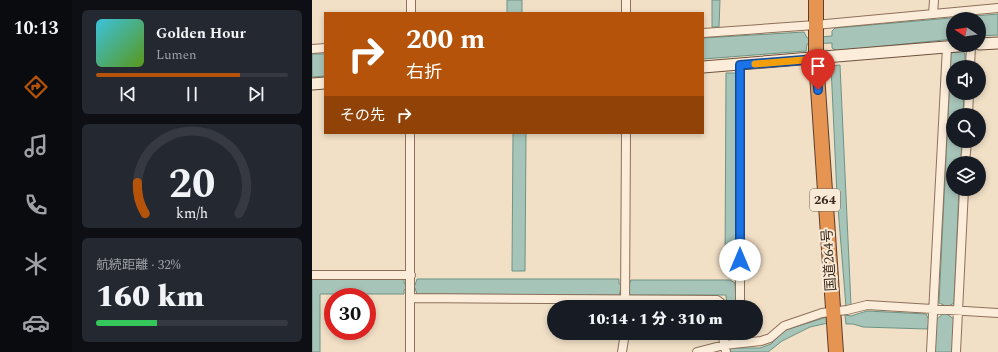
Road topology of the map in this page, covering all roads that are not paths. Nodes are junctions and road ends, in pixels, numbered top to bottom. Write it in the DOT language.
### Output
graph roads {
  1 [pos="411,0"];
  2 [pos="626,0"];
  3 [pos="816,0"];
  4 [pos="934,0"];
  5 [pos="998,8"];
  6 [pos="411,12"];
  7 [pos="626,12"];
  8 [pos="933,14"];
  9 [pos="704,33"];
  10 [pos="815,42"];
  11 [pos="998,42"];
  12 [pos="986,43"];
  13 [pos="946,47"];
  14 [pos="312,48"];
  15 [pos="324,48"];
  16 [pos="947,52"];
  17 [pos="740,65"];
  18 [pos="704,67"];
  19 [pos="324,83"];
  20 [pos="312,84"];
  21 [pos="410,134"];
  22 [pos="626,134"];
  23 [pos="963,196"];
  24 [pos="312,275"];
  25 [pos="410,275"];
  26 [pos="410,290"];
  27 [pos="625,295"];
  28 [pos="717,300"];
  29 [pos="740,300"];
  30 [pos="833,312"];
  31 [pos="943,312"];
  32 [pos="998,313"];
  33 [pos="624,340"];
  34 [pos="731,346"];
  35 [pos="410,352"];
  36 [pos="622,352"];
  37 [pos="697,352"];
  38 [pos="836,352"];
  39 [pos="931,352"];
  40 [pos="956,352"];
  1 -- 6 [label="street"];
  2 -- 7 [label="street"];
  3 -- 10 [label="highway, 国道264号 / 264"];
  4 -- 8 [label="street"];
  5 -- 8 [label="street"];
  8 -- 10 [label="street"];
  9 -- 10 [label="street"];
  10 -- 13 [label="street"];
  10 -- 17 [label="street"];
  10 -- 30 [label="highway, 国道264号 / 264"];
  11 -- 12 [label="street"];
  14 -- 15 [label="street"];
  16 -- 31 [label="street"];
  17 -- 18 [label="street"];
  17 -- 29 [label="street"];
  19 -- 20 [label="street"];
  21 -- 25 [label="street"];
  22 -- 27 [label="street"];
  23 -- 31 [label="street"];
  24 -- 25 [label="street"];
  25 -- 26 [label="street"];
  26 -- 27 [label="street"];
  26 -- 35 [label="street"];
  27 -- 28 [label="street"];
  30 -- 31 [label="street"];
  30 -- 34 [label="street"];
  30 -- 38 [label="highway, 国道264号 / 264"];
  31 -- 32 [label="street"];
  31 -- 39 [label="street"];
  31 -- 40 [label="street"];
  33 -- 36 [label="street"];
  34 -- 37 [label="street"];
}
